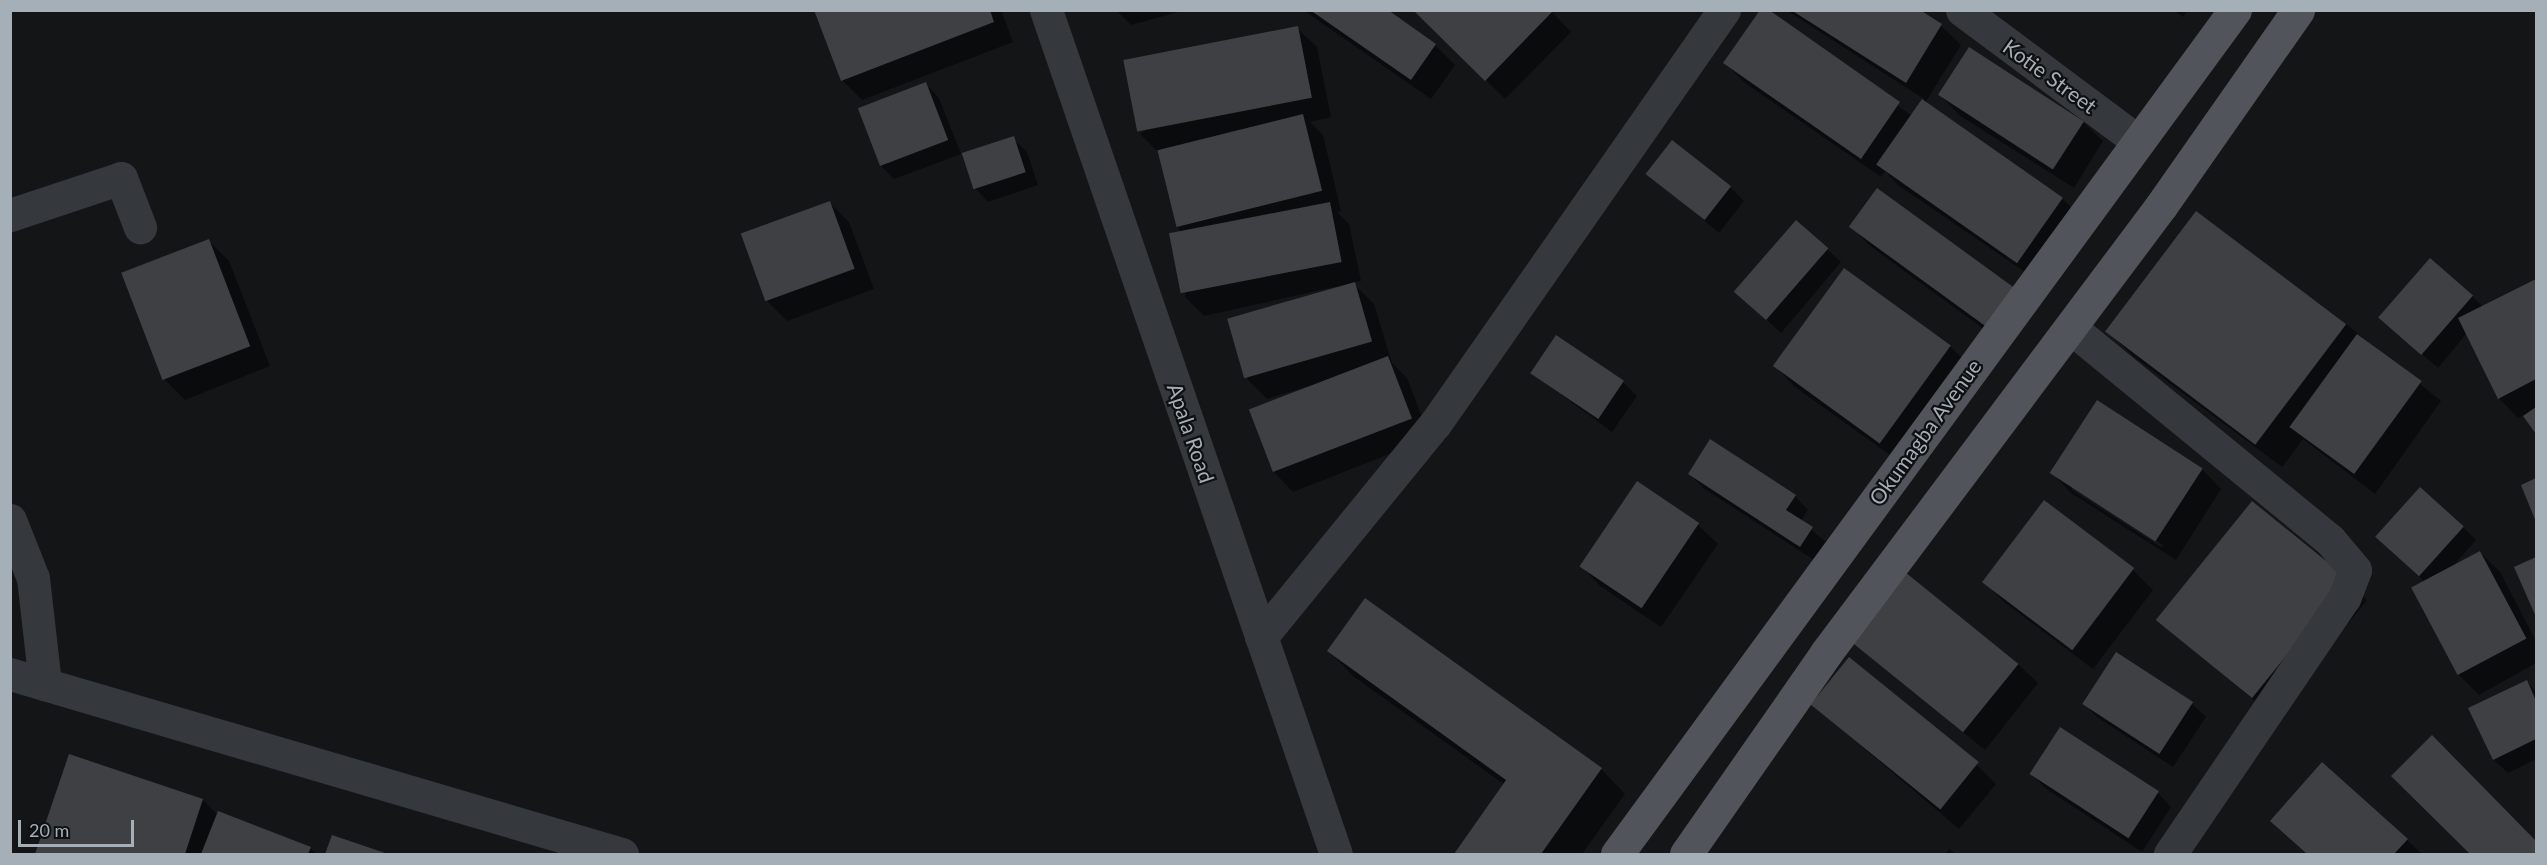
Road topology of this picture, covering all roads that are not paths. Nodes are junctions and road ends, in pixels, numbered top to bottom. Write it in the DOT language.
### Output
graph roads {
  1 [pos="1046,10"];
  2 [pos="1724,10"];
  3 [pos="1962,10"];
  4 [pos="2235,10"];
  5 [pos="2298,10"];
  6 [pos="2138,141"];
  7 [pos="10,215"];
  8 [pos="140,227"];
  9 [pos="2071,328"];
  10 [pos="10,520"];
  11 [pos="1261,637"];
  12 [pos="10,674"];
  13 [pos="45,684"];
  14 [pos="622,855"];
  15 [pos="1336,855"];
  16 [pos="1617,855"];
  17 [pos="1686,855"];
  18 [pos="2170,855"];
  1 -- 11 [label="street, Apala Road"];
  2 -- 11 [label="street"];
  3 -- 6 [label="street, Kotie Street"];
  4 -- 6 [label="main road, Okumagba Avenue"];
  5 -- 9 [label="main road"];
  6 -- 16 [label="main road, Okumagba Avenue"];
  7 -- 8 [label="street"];
  9 -- 17 [label="main road"];
  9 -- 18 [label="street"];
  10 -- 13 [label="street"];
  11 -- 15 [label="street, Apala Road"];
  12 -- 13 [label="street"];
  13 -- 14 [label="street"];
}
